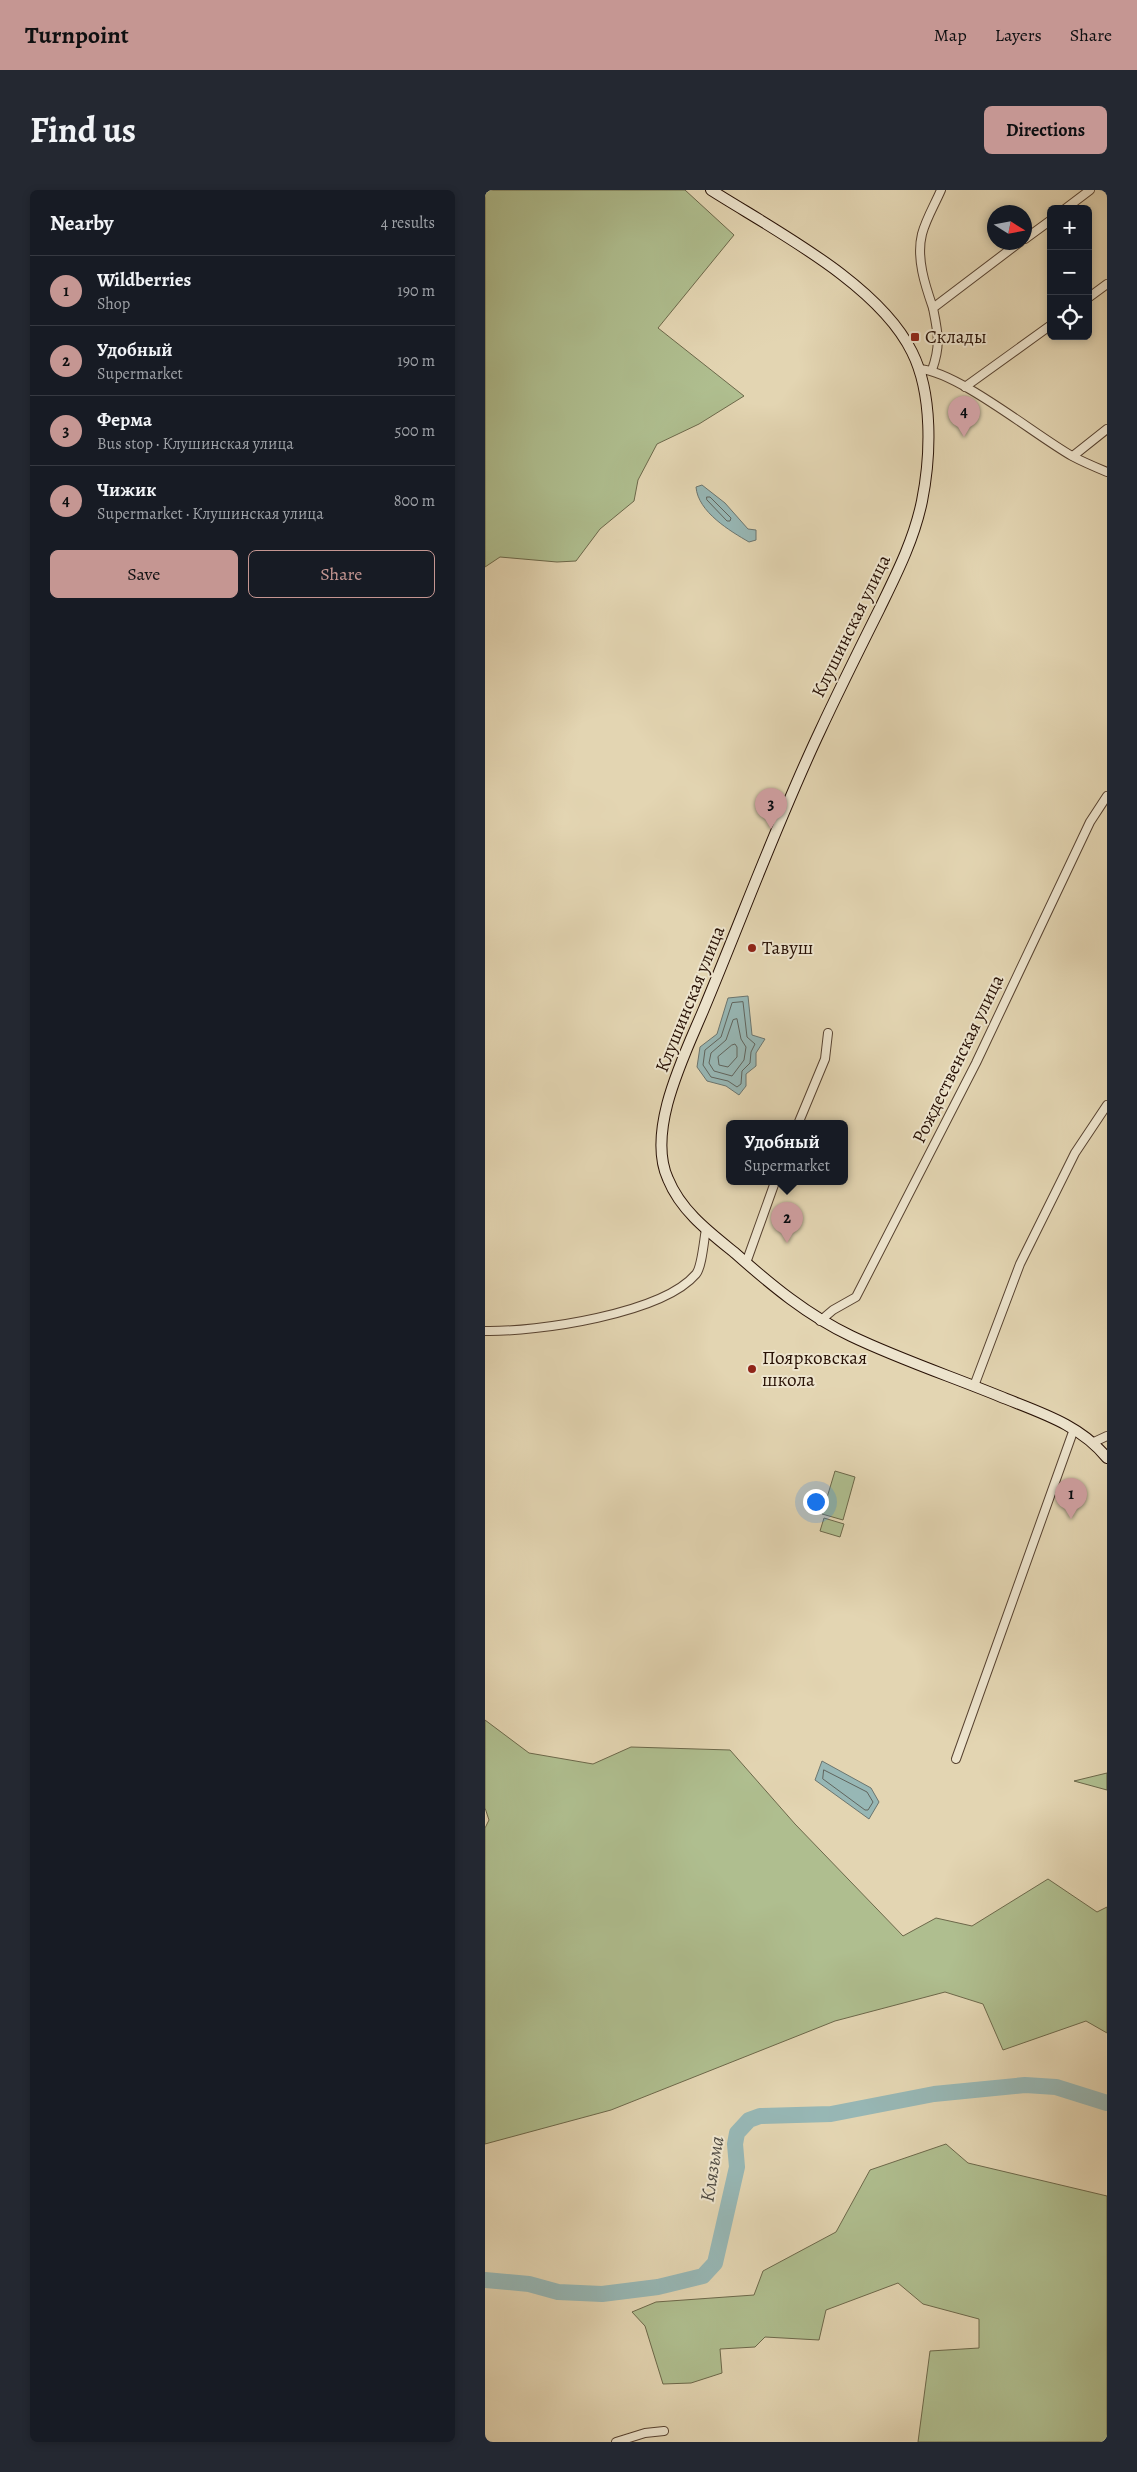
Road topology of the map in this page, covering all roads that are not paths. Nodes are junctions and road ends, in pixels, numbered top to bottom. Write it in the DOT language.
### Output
graph roads {
  1 [pos="711,190"];
  2 [pos="941,190"];
  3 [pos="1090,190"];
  4 [pos="1070,205"];
  5 [pos="1047,223"];
  6 [pos="1032,234"];
  7 [pos="1009,250"];
  8 [pos="1107,284"];
  9 [pos="1092,295"];
  10 [pos="933,308"];
  11 [pos="1047,328"];
  12 [pos="920,369"];
  13 [pos="932,370"];
  14 [pos="965,388"];
  15 [pos="1107,429"];
  16 [pos="1073,456"];
  17 [pos="1107,472"];
  18 [pos="1107,796"];
  19 [pos="828,1033"];
  20 [pos="1107,1105"];
  21 [pos="801,1120"];
  22 [pos="774,1185"];
  23 [pos="706,1229"];
  24 [pos="745,1263"];
  25 [pos="820,1321"];
  26 [pos="485,1331"];
  27 [pos="974,1386"];
  28 [pos="1075,1429"];
  29 [pos="1107,1436"];
  30 [pos="1094,1442"];
  31 [pos="1107,1458"];
  32 [pos="956,1759"];
  33 [pos="664,2431"];
  34 [pos="616,2442"];
  1 -- 12 [label="main road, Клушинская улица"];
  2 -- 10 [label="street"];
  3 -- 4 [label="street"];
  5 -- 6 [label="street"];
  7 -- 10 [label="street"];
  8 -- 9 [label="street"];
  10 -- 13 [label="street"];
  11 -- 14 [label="street"];
  12 -- 13 [label="street"];
  12 -- 23 [label="main road, Клушинская улица"];
  13 -- 14 [label="street"];
  14 -- 16 [label="street"];
  15 -- 16 [label="street"];
  16 -- 17 [label="street"];
  18 -- 25 [label="street, Рождественская улица"];
  19 -- 21 [label="street"];
  20 -- 27 [label="street"];
  22 -- 24 [label="street"];
  23 -- 24 [label="main road, Клушинская улица"];
  23 -- 26 [label="street"];
  24 -- 25 [label="main road, Клушинская улица"];
  25 -- 27 [label="main road, Клушинская улица"];
  27 -- 28 [label="main road, Клушинская улица"];
  28 -- 30 [label="main road, Клушинская улица"];
  28 -- 32 [label="street"];
  29 -- 30 [label="street"];
  30 -- 31 [label="main road, Клушинская улица"];
  33 -- 34 [label="street"];
}
